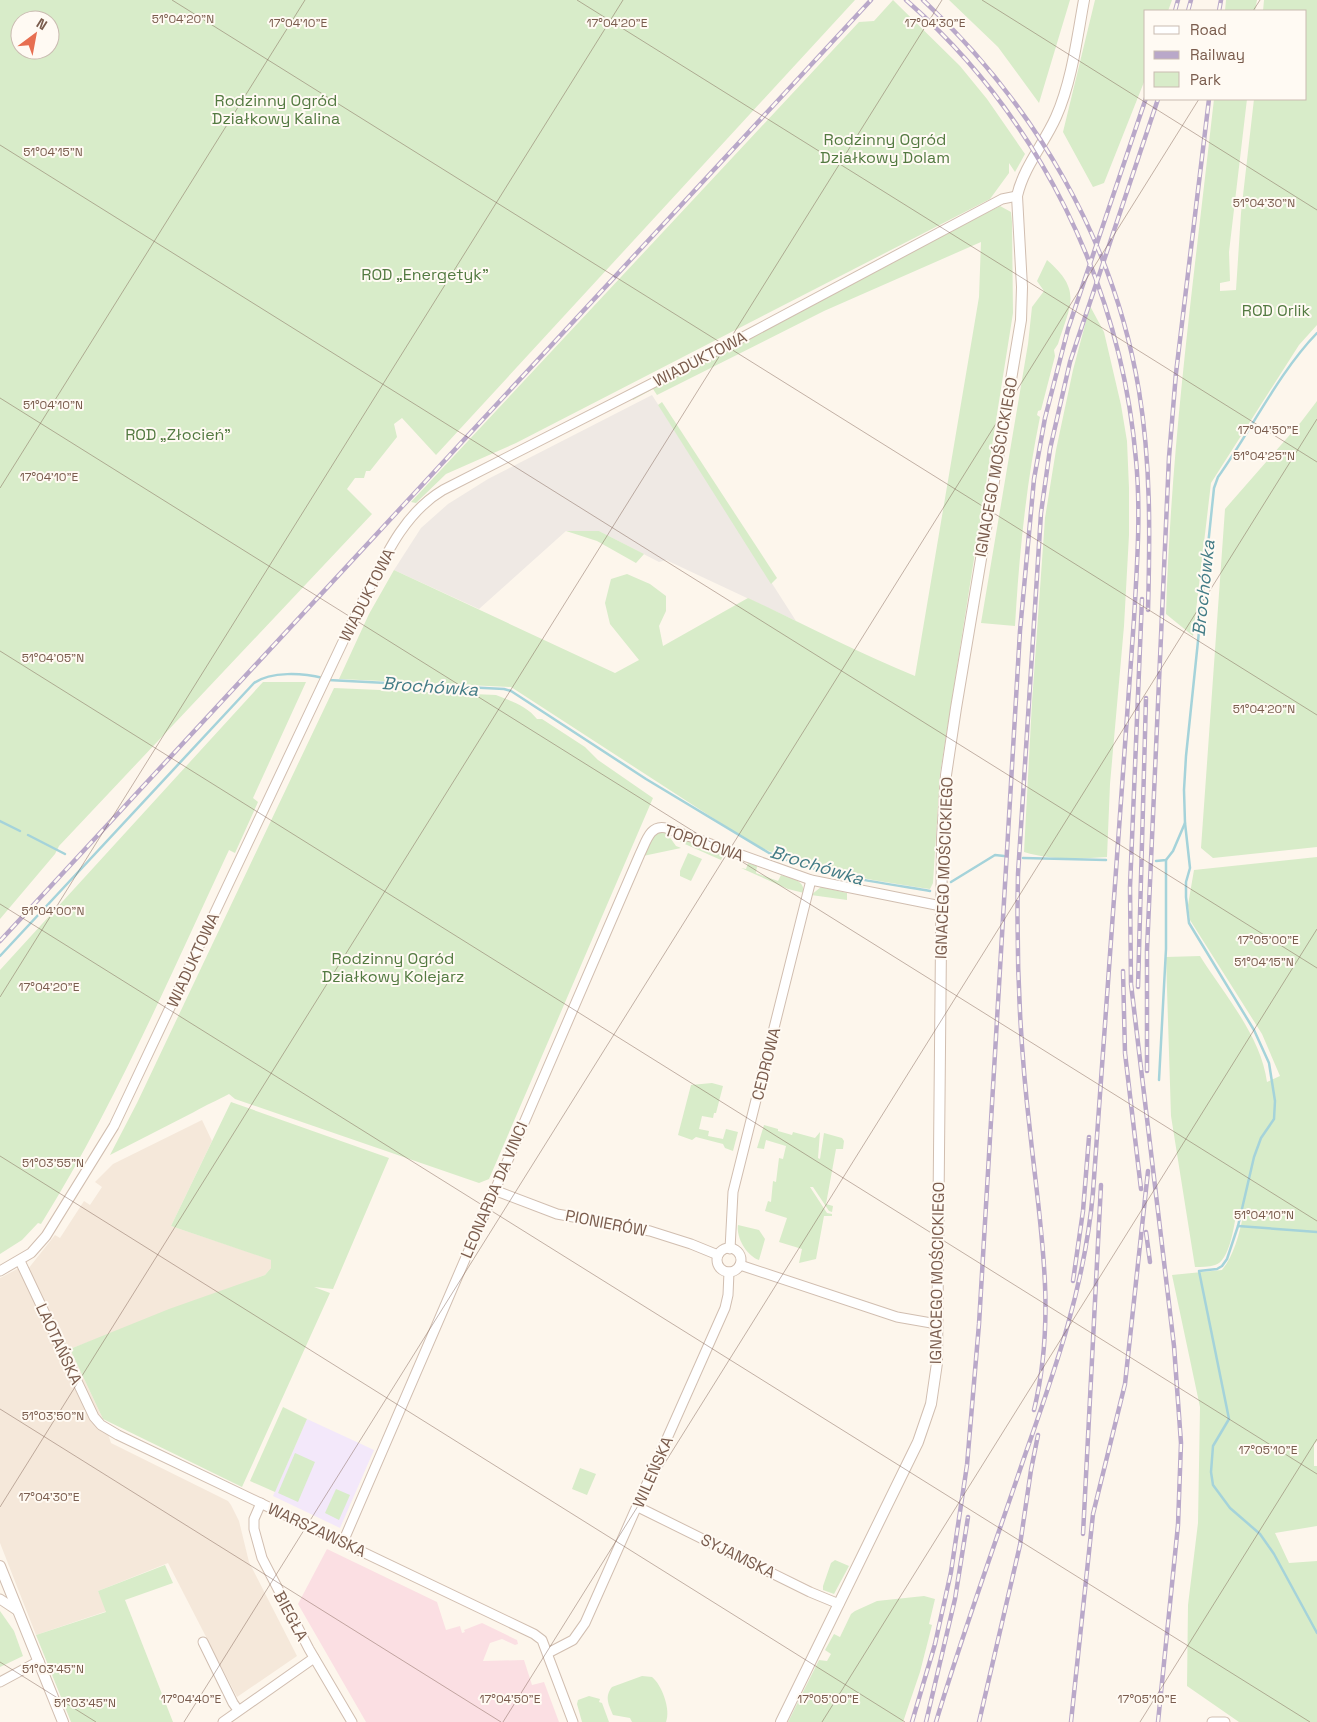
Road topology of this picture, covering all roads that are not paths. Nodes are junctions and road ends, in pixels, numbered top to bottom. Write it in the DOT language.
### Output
graph roads {
  1 [pos="1084,0"];
  2 [pos="1017,196"];
  3 [pos="646,840"];
  4 [pos="812,880"];
  5 [pos="940,906"];
  6 [pos="494,1190"];
  7 [pos="730,1249"];
  8 [pos="718,1256"];
  9 [pos="20,1261"];
  10 [pos="740,1265"];
  11 [pos="0,1271"];
  12 [pos="729,1272"];
  13 [pos="937,1324"];
  14 [pos="101,1425"];
  15 [pos="261,1503"];
  16 [pos="638,1507"];
  17 [pos="343,1542"];
  18 [pos="0,1566"];
  19 [pos="0,1600"];
  20 [pos="840,1604"];
  21 [pos="18,1611"];
  22 [pos="203,1642"];
  23 [pos="548,1653"];
  24 [pos="314,1658"];
  25 [pos="40,1662"];
  26 [pos="0,1682"];
  27 [pos="238,1710"];
  28 [pos="63,1722"];
  29 [pos="223,1722"];
  30 [pos="352,1722"];
  31 [pos="573,1722"];
  32 [pos="781,1722"];
  33 [pos="1212,1722"];
  34 [pos="1226,1722"];
  1 -- 2 [label="street, IGNACEGO MOŚCICKIEGO"];
  2 -- 5 [label="street, IGNACEGO MOŚCICKIEGO"];
  2 -- 9 [label="street, WIADUKTOWA"];
  3 -- 4 [label="street, TOPOLOWA"];
  3 -- 6 [label="street, LEONARDA DA VINCI"];
  4 -- 5 [label="street, TOPOLOWA"];
  4 -- 7 [label="street, CEDROWA"];
  5 -- 13 [label="street, IGNACEGO MOŚCICKIEGO"];
  6 -- 8 [label="street, PIONIERÓW"];
  6 -- 17 [label="street, LEONARDA DA VINCI"];
  7 -- 8 [label="street"];
  7 -- 10 [label="street"];
  8 -- 12 [label="street"];
  9 -- 11 [label="street, WIADUKTOWA"];
  9 -- 14 [label="street, LAOTAŃSKA"];
  10 -- 12 [label="street"];
  10 -- 13 [label="street"];
  12 -- 16 [label="street, WILEŃSKA"];
  13 -- 20 [label="street, IGNACEGO MOŚCICKIEGO"];
  14 -- 15 [label="street, WARSZAWSKA"];
  15 -- 17 [label="street, WARSZAWSKA"];
  15 -- 24 [label="street, BIEGŁA"];
  16 -- 20 [label="street, SYJAMSKA"];
  16 -- 23 [label="street, WILEŃSKA"];
  17 -- 23 [label="street, WARSZAWSKA"];
  18 -- 21 [label="street"];
  19 -- 21 [label="street"];
  20 -- 32 [label="street, IGNACEGO MOŚCICKIEGO"];
  21 -- 25 [label="street"];
  22 -- 27 [label="street"];
  23 -- 31 [label="street"];
  24 -- 27 [label="street"];
  24 -- 30 [label="street, BIEGŁA"];
  25 -- 26 [label="street"];
  25 -- 28 [label="street"];
  27 -- 29 [label="street"];
  33 -- 34 [label="street"];
}
